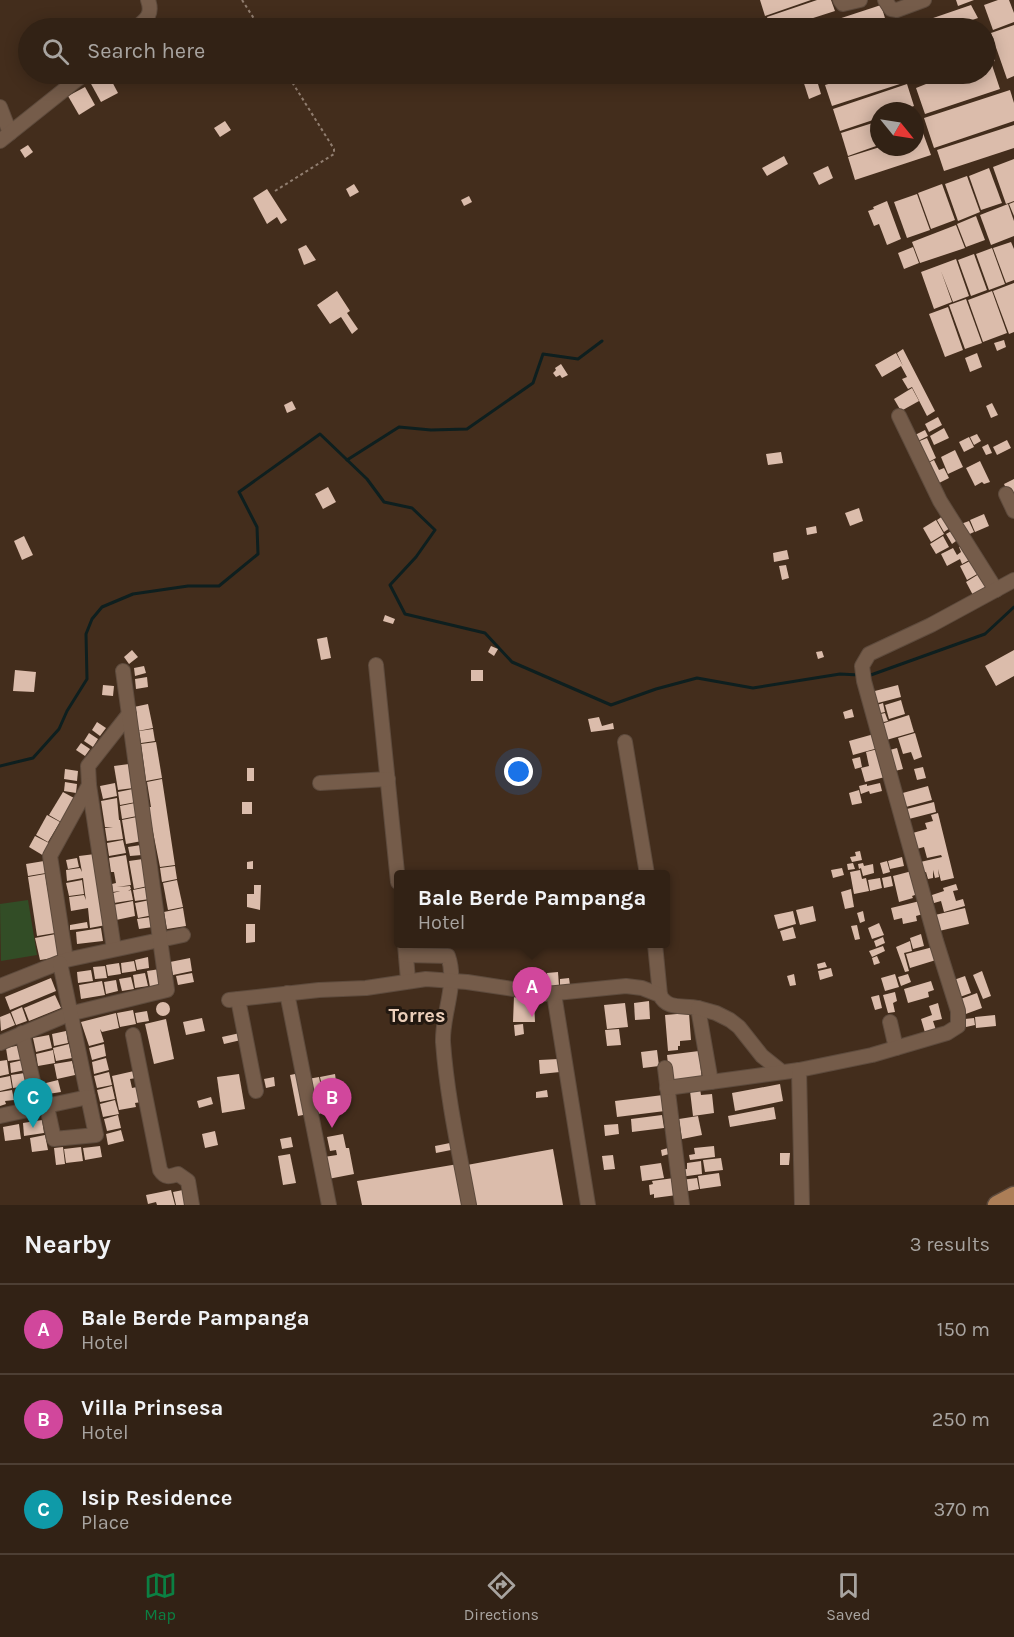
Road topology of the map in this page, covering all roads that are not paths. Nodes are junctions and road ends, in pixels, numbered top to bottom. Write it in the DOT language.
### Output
graph roads {
  1 [pos="147,0"];
  2 [pos="840,0"];
  3 [pos="860,0"];
  4 [pos="885,0"];
  5 [pos="924,0"];
  6 [pos="148,18"];
  7 [pos="71,84"];
  8 [pos="0,107"];
  9 [pos="5,137"];
  10 [pos="899,416"];
  11 [pos="1006,494"];
  12 [pos="1014,511"];
  13 [pos="1014,579"];
  14 [pos="996,590"];
  15 [pos="376,664"];
  16 [pos="123,671"];
  17 [pos="129,714"];
  18 [pos="625,741"];
  19 [pos="388,779"];
  20 [pos="320,783"];
  21 [pos="89,785"];
  22 [pos="398,870"];
  23 [pos="646,870"];
  24 [pos="183,934"];
  25 [pos="161,939"];
  26 [pos="655,948"];
  27 [pos="114,949"];
  28 [pos="405,949"];
  29 [pos="63,961"];
  30 [pos="408,980"];
  31 [pos="452,980"];
  32 [pos="0,986"];
  33 [pos="287,993"];
  34 [pos="554,994"];
  35 [pos="660,995"];
  36 [pos="698,1008"];
  37 [pos="69,1014"];
  38 [pos="890,1022"];
  39 [pos="22,1033"];
  40 [pos="133,1035"];
  41 [pos="0,1042"];
  42 [pos="896,1048"];
  43 [pos="665,1068"];
  44 [pos="799,1070"];
  45 [pos="783,1072"];
  46 [pos="711,1082"];
  47 [pos="667,1088"];
  48 [pos="256,1091"];
  49 [pos="88,1097"];
  50 [pos="43,1108"];
  51 [pos="0,1116"];
  52 [pos="311,1119"];
  53 [pos="296,1122"];
  54 [pos="1014,1196"];
  55 [pos="192,1205"];
  56 [pos="329,1205"];
  57 [pos="469,1205"];
  58 [pos="588,1205"];
  59 [pos="682,1205"];
  60 [pos="801,1205"];
  61 [pos="997,1205"];
  1 -- 6 [label="street"];
  2 -- 3 [label="street"];
  4 -- 5 [label="street"];
  7 -- 9 [label="street"];
  8 -- 9 [label="street"];
  10 -- 14 [label="street"];
  11 -- 12 [label="street"];
  13 -- 14 [label="street"];
  14 -- 42 [label="street"];
  15 -- 19 [label="street"];
  16 -- 17 [label="street"];
  17 -- 21 [label="street"];
  17 -- 25 [label="street"];
  18 -- 23 [label="street"];
  19 -- 20 [label="street"];
  19 -- 22 [label="street"];
  21 -- 27 [label="street"];
  21 -- 29 [label="street"];
  24 -- 25 [label="street"];
  25 -- 27 [label="street"];
  25 -- 37 [label="street"];
  26 -- 35 [label="street"];
  27 -- 29 [label="street"];
  28 -- 30 [label="street"];
  28 -- 31 [label="street"];
  29 -- 32 [label="street"];
  29 -- 37 [label="street"];
  30 -- 31 [label="street"];
  30 -- 33 [label="street"];
  31 -- 34 [label="street"];
  31 -- 57 [label="street"];
  33 -- 48 [label="street"];
  33 -- 52 [label="street"];
  34 -- 35 [label="street"];
  34 -- 58 [label="street"];
  35 -- 36 [label="street"];
  36 -- 45 [label="street"];
  36 -- 46 [label="street"];
  37 -- 39 [label="street"];
  37 -- 49 [label="street"];
  38 -- 42 [label="street"];
  39 -- 41 [label="street"];
  39 -- 50 [label="street"];
  40 -- 55 [label="street"];
  42 -- 44 [label="street"];
  43 -- 47 [label="street"];
  44 -- 45 [label="street"];
  44 -- 60 [label="street"];
  45 -- 46 [label="street"];
  46 -- 47 [label="street"];
  47 -- 59 [label="street"];
  49 -- 50 [label="street"];
  49 -- 50 [label="street"];
  50 -- 51 [label="street"];
  52 -- 53 [label="street"];
  52 -- 56 [label="street"];
  54 -- 61 [label="main road"];
}
